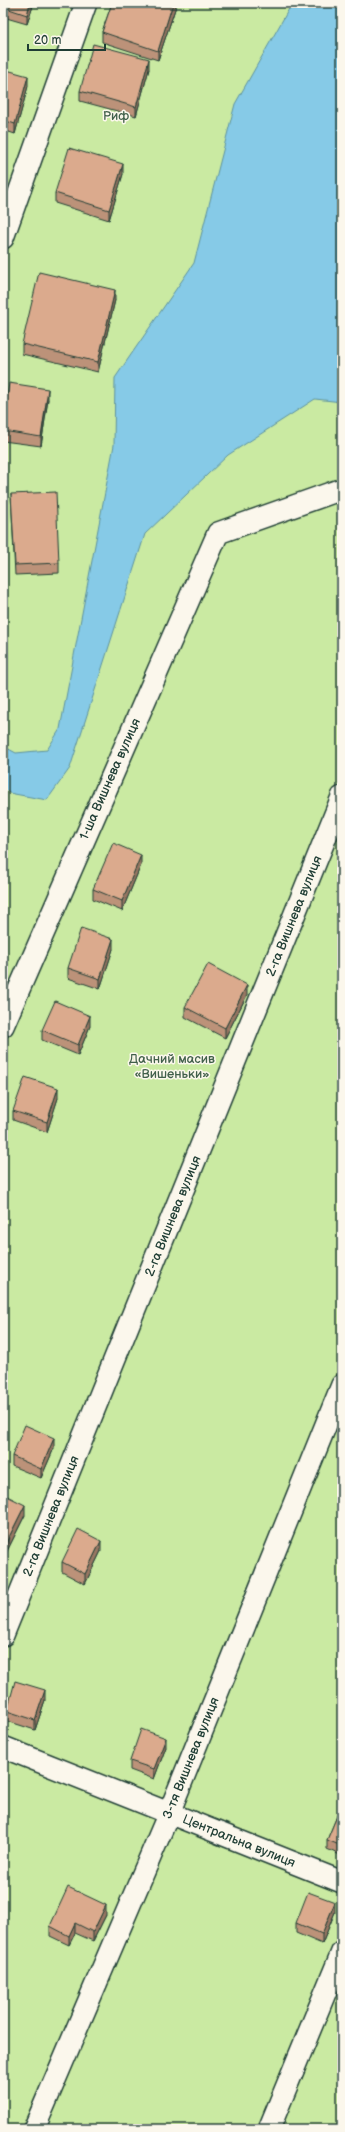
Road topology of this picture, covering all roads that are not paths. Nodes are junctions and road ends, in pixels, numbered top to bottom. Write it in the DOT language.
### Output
graph roads {
  1 [pos="86,3"];
  2 [pos="3,238"];
  3 [pos="342,489"];
  4 [pos="342,797"];
  5 [pos="3,1026"];
  6 [pos="342,1385"];
  7 [pos="3,1635"];
  8 [pos="3,1747"];
  9 [pos="169,1813"];
  10 [pos="342,1882"];
  11 [pos="342,1952"];
  12 [pos="34,2129"];
  13 [pos="269,2129"];
  1 -- 2 [label="street"];
  3 -- 5 [label="street, 1-ша Вишнева вулиця"];
  4 -- 7 [label="street, 2-га Вишнева вулиця"];
  6 -- 9 [label="street, 3-тя Вишнева вулиця"];
  8 -- 9 [label="street, Центральна вулиця"];
  9 -- 10 [label="street, Центральна вулиця"];
  9 -- 12 [label="street, 3-тя Вишнева вулиця"];
  11 -- 13 [label="street"];
}
